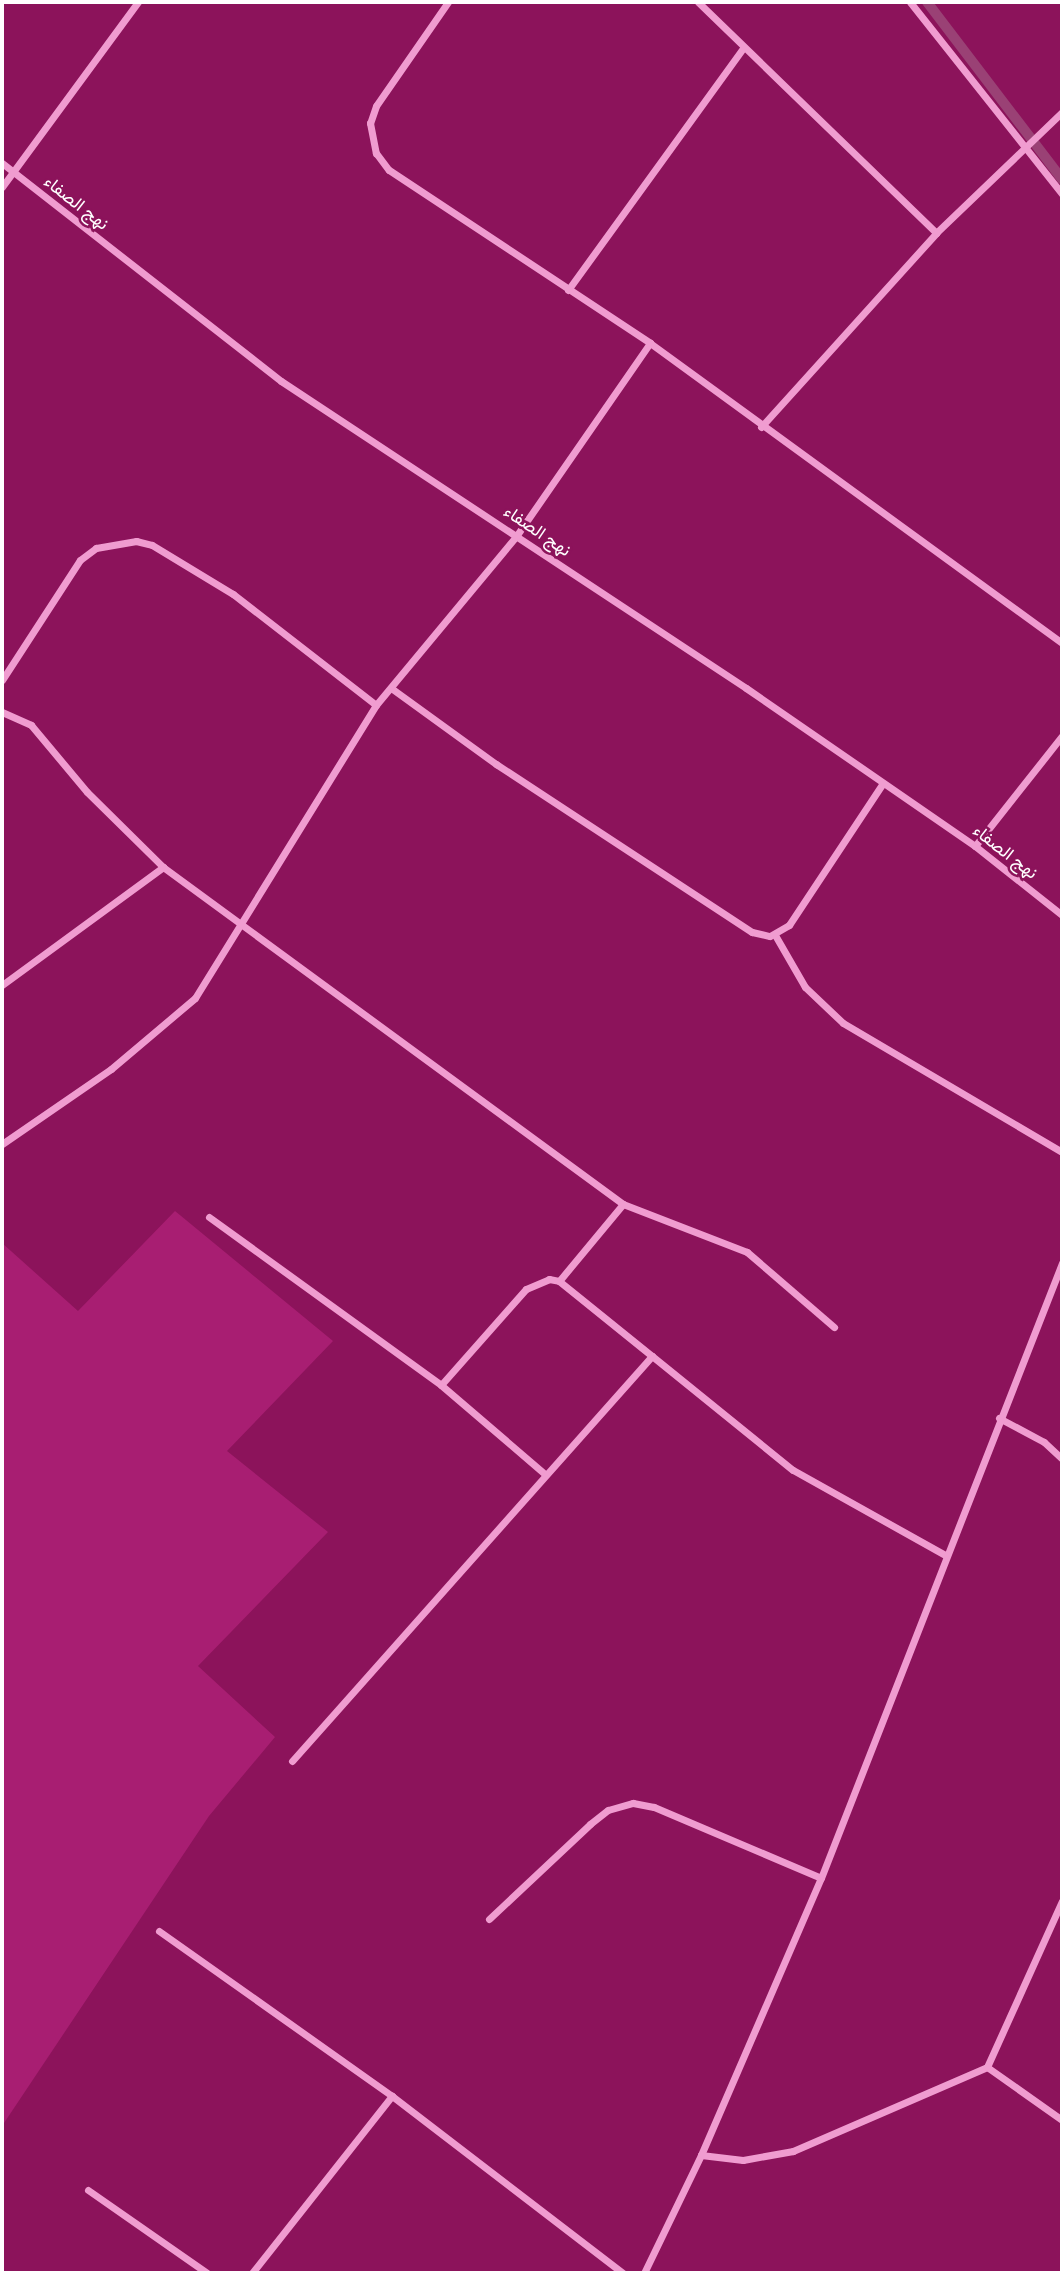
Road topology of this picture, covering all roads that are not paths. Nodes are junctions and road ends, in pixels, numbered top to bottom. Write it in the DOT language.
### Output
graph roads {
  1 [pos="138,2"];
  2 [pos="447,2"];
  3 [pos="698,2"];
  4 [pos="910,2"];
  5 [pos="743,48"];
  6 [pos="1062,112"];
  7 [pos="1025,148"];
  8 [pos="2,163"];
  9 [pos="12,172"];
  10 [pos="2,187"];
  11 [pos="1062,194"];
  12 [pos="936,233"];
  13 [pos="568,290"];
  14 [pos="650,343"];
  15 [pos="761,427"];
  16 [pos="517,535"];
  17 [pos="1062,643"];
  18 [pos="2,680"];
  19 [pos="391,688"];
  20 [pos="376,705"];
  21 [pos="2,712"];
  22 [pos="1062,736"];
  23 [pos="883,783"];
  24 [pos="975,846"];
  25 [pos="163,867"];
  26 [pos="1062,915"];
  27 [pos="239,922"];
  28 [pos="775,935"];
  29 [pos="2,985"];
  30 [pos="2,1143"];
  31 [pos="1062,1152"];
  32 [pos="623,1204"];
  33 [pos="209,1217"];
  34 [pos="1062,1263"];
  35 [pos="559,1281"];
  36 [pos="834,1327"];
  37 [pos="652,1356"];
  38 [pos="441,1385"];
  39 [pos="999,1418"];
  40 [pos="1062,1459"];
  41 [pos="546,1475"];
  42 [pos="945,1555"];
  43 [pos="292,1761"];
  44 [pos="821,1878"];
  45 [pos="1062,1901"];
  46 [pos="489,1919"];
  47 [pos="159,1931"];
  48 [pos="987,2067"];
  49 [pos="391,2096"];
  50 [pos="1062,2120"];
  51 [pos="701,2155"];
  52 [pos="88,2190"];
  53 [pos="207,2273"];
  54 [pos="252,2273"];
  55 [pos="623,2273"];
  56 [pos="644,2273"];
  1 -- 9 [label="street"];
  2 -- 13 [label="street"];
  3 -- 5 [label="street"];
  4 -- 7 [label="street"];
  5 -- 12 [label="street"];
  5 -- 13 [label="street"];
  6 -- 7 [label="street"];
  7 -- 11 [label="street"];
  7 -- 12 [label="street"];
  8 -- 9 [label="street, نهج الصفاء"];
  9 -- 10 [label="street"];
  9 -- 16 [label="street, نهج الصفاء"];
  12 -- 15 [label="street"];
  13 -- 14 [label="street"];
  14 -- 15 [label="street"];
  14 -- 16 [label="street"];
  15 -- 17 [label="street"];
  16 -- 19 [label="street"];
  16 -- 23 [label="street, نهج الصفاء"];
  18 -- 20 [label="street"];
  19 -- 20 [label="street"];
  19 -- 28 [label="street"];
  20 -- 27 [label="street"];
  21 -- 25 [label="street"];
  22 -- 24 [label="street"];
  23 -- 24 [label="street, نهج الصفاء"];
  23 -- 28 [label="street"];
  24 -- 26 [label="street, نهج الصفاء"];
  25 -- 27 [label="street"];
  25 -- 29 [label="street"];
  27 -- 30 [label="street"];
  27 -- 32 [label="street"];
  28 -- 31 [label="street"];
  32 -- 35 [label="street"];
  32 -- 36 [label="street"];
  33 -- 38 [label="street"];
  34 -- 39 [label="street"];
  35 -- 37 [label="street"];
  35 -- 38 [label="street"];
  37 -- 41 [label="street"];
  37 -- 42 [label="street"];
  38 -- 41 [label="street"];
  39 -- 40 [label="street"];
  39 -- 42 [label="street"];
  41 -- 43 [label="street"];
  42 -- 44 [label="street"];
  44 -- 46 [label="street"];
  44 -- 51 [label="street"];
  45 -- 48 [label="street"];
  47 -- 49 [label="street"];
  48 -- 50 [label="street"];
  48 -- 51 [label="street"];
  49 -- 54 [label="street"];
  49 -- 55 [label="street"];
  51 -- 56 [label="street"];
  52 -- 53 [label="street"];
}
